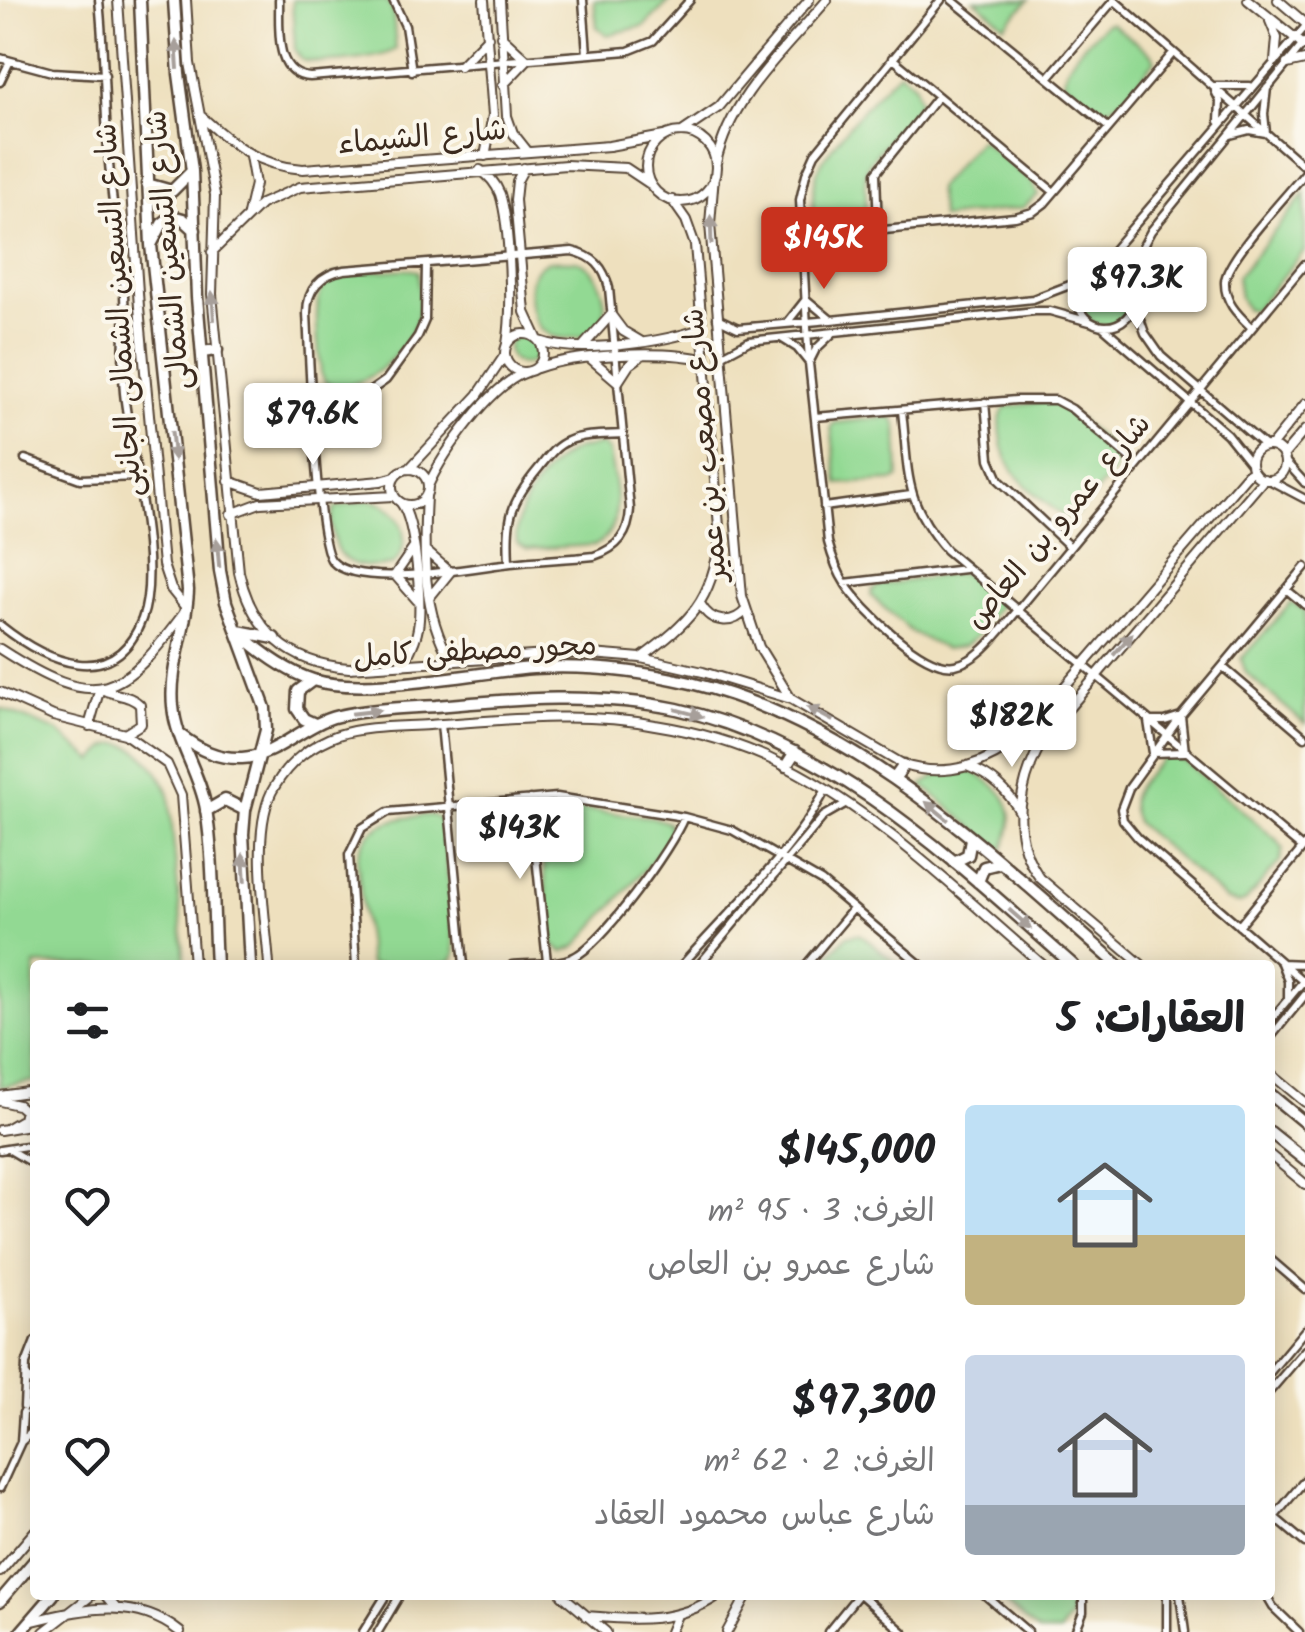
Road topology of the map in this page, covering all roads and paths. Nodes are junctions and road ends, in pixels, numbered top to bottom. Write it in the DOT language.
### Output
graph roads {
  1 [pos="100,0"];
  2 [pos="118,0"];
  3 [pos="140,0"];
  4 [pos="174,0"];
  5 [pos="186,0"];
  6 [pos="278,0"];
  7 [pos="393,0"];
  8 [pos="484,0"];
  9 [pos="500,0"];
  10 [pos="583,0"];
  11 [pos="690,0"];
  12 [pos="809,0"];
  13 [pos="827,0"];
  14 [pos="941,0"];
  15 [pos="952,0"];
  16 [pos="1114,0"];
  17 [pos="1248,0"];
  18 [pos="1278,0"];
  19 [pos="1268,17"];
  20 [pos="1305,25"];
  21 [pos="501,36"];
  22 [pos="488,37"];
  23 [pos="1302,43"];
  24 [pos="1173,53"];
  25 [pos="587,54"];
  26 [pos="0,58"];
  27 [pos="892,58"];
  28 [pos="527,60"];
  29 [pos="1305,60"];
  30 [pos="10,61"];
  31 [pos="1275,61"];
  32 [pos="502,64"];
  33 [pos="1288,64"];
  34 [pos="490,65"];
  35 [pos="460,66"];
  36 [pos="412,71"];
  37 [pos="105,75"];
  38 [pos="1048,78"];
  39 [pos="0,82"];
  40 [pos="1212,85"];
  41 [pos="1254,85"];
  42 [pos="503,86"];
  43 [pos="1267,87"];
  44 [pos="938,96"];
  45 [pos="1235,106"];
  46 [pos="1244,114"];
  47 [pos="200,115"];
  48 [pos="1108,127"];
  49 [pos="1217,127"];
  50 [pos="682,132"];
  51 [pos="1266,133"];
  52 [pos="664,136"];
  53 [pos="1225,138"];
  54 [pos="528,152"];
  55 [pos="250,156"];
  56 [pos="485,156"];
  57 [pos="526,167"];
  58 [pos="318,169"];
  59 [pos="480,170"];
  60 [pos="1305,170"];
  61 [pos="192,171"];
  62 [pos="715,172"];
  63 [pos="147,184"];
  64 [pos="320,184"];
  65 [pos="650,184"];
  66 [pos="1054,192"];
  67 [pos="672,200"];
  68 [pos="248,214"];
  69 [pos="878,230"];
  70 [pos="196,231"];
  71 [pos="804,238"];
  72 [pos="151,245"];
  73 [pos="212,252"];
  74 [pos="520,255"];
  75 [pos="507,256"];
  76 [pos="1305,264"];
  77 [pos="426,265"];
  78 [pos="1096,270"];
  79 [pos="1083,280"];
  80 [pos="1132,286"];
  81 [pos="806,299"];
  82 [pos="1134,302"];
  83 [pos="612,315"];
  84 [pos="717,318"];
  85 [pos="831,320"];
  86 [pos="808,322"];
  87 [pos="1090,322"];
  88 [pos="786,324"];
  89 [pos="1102,326"];
  90 [pos="1251,327"];
  91 [pos="703,328"];
  92 [pos="834,333"];
  93 [pos="808,335"];
  94 [pos="780,338"];
  95 [pos="538,340"];
  96 [pos="640,341"];
  97 [pos="507,344"];
  98 [pos="615,344"];
  99 [pos="583,346"];
  100 [pos="217,350"];
  101 [pos="202,352"];
  102 [pos="505,355"];
  103 [pos="640,357"];
  104 [pos="720,357"];
  105 [pos="616,358"];
  106 [pos="591,359"];
  107 [pos="706,360"];
  108 [pos="809,364"];
  109 [pos="532,370"];
  110 [pos="618,382"];
  111 [pos="1199,390"];
  112 [pos="1190,401"];
  113 [pos="985,402"];
  114 [pos="1305,404"];
  115 [pos="314,405"];
  116 [pos="902,411"];
  117 [pos="816,417"];
  118 [pos="1305,430"];
  119 [pos="623,434"];
  120 [pos="1268,446"];
  121 [pos="1284,458"];
  122 [pos="25,459"];
  123 [pos="1137,464"];
  124 [pos="1252,467"];
  125 [pos="409,469"];
  126 [pos="139,477"];
  127 [pos="395,477"];
  128 [pos="229,480"];
  129 [pos="1267,480"];
  130 [pos="1305,484"];
  131 [pos="318,486"];
  132 [pos="427,491"];
  133 [pos="911,495"];
  134 [pos="394,496"];
  135 [pos="1305,499"];
  136 [pos="319,501"];
  137 [pos="401,504"];
  138 [pos="824,507"];
  139 [pos="231,514"];
  140 [pos="1069,546"];
  141 [pos="414,547"];
  142 [pos="426,550"];
  143 [pos="509,563"];
  144 [pos="1305,567"];
  145 [pos="966,568"];
  146 [pos="450,572"];
  147 [pos="416,573"];
  148 [pos="428,573"];
  149 [pos="394,574"];
  150 [pos="845,583"];
  151 [pos="1287,590"];
  152 [pos="429,598"];
  153 [pos="417,600"];
  154 [pos="700,605"];
  155 [pos="1305,606"];
  156 [pos="187,609"];
  157 [pos="746,610"];
  158 [pos="1018,610"];
  159 [pos="0,625"];
  160 [pos="237,631"];
  161 [pos="274,638"];
  162 [pos="0,649"];
  163 [pos="626,656"];
  164 [pos="641,658"];
  165 [pos="451,660"];
  166 [pos="403,665"];
  167 [pos="1084,666"];
  168 [pos="1224,668"];
  169 [pos="624,672"];
  170 [pos="1096,676"];
  171 [pos="312,680"];
  172 [pos="100,688"];
  173 [pos="0,692"];
  174 [pos="791,699"];
  175 [pos="1181,716"];
  176 [pos="1148,721"];
  177 [pos="315,724"];
  178 [pos="441,724"];
  179 [pos="90,726"];
  180 [pos="124,734"];
  181 [pos="180,735"];
  182 [pos="1166,736"];
  183 [pos="1305,737"];
  184 [pos="795,752"];
  185 [pos="1185,752"];
  186 [pos="1153,753"];
  187 [pos="260,755"];
  188 [pos="904,765"];
  189 [pos="786,766"];
  190 [pos="967,766"];
  191 [pos="894,779"];
  192 [pos="825,791"];
  193 [pos="530,800"];
  194 [pos="845,804"];
  195 [pos="449,807"];
  196 [pos="245,810"];
  197 [pos="206,811"];
  198 [pos="1021,814"];
  199 [pos="684,817"];
  200 [pos="971,839"];
  201 [pos="1304,846"];
  202 [pos="782,858"];
  203 [pos="954,862"];
  204 [pos="1001,863"];
  205 [pos="978,882"];
  206 [pos="854,908"];
  207 [pos="1239,926"];
  208 [pos="194,960"];
  209 [pos="216,960"];
  210 [pos="250,960"];
  211 [pos="269,960"];
  212 [pos="356,960"];
  213 [pos="464,960"];
  214 [pos="546,960"];
  215 [pos="556,960"];
  216 [pos="687,960"];
  217 [pos="703,960"];
  218 [pos="810,960"];
  219 [pos="913,960"];
  220 [pos="1029,960"];
  221 [pos="1067,960"];
  222 [pos="1112,960"];
  223 [pos="1136,960"];
  224 [pos="1282,963"];
  225 [pos="1305,964"];
  226 [pos="1304,981"];
  227 [pos="1305,995"];
  228 [pos="1292,1003"];
  229 [pos="1305,1006"];
  230 [pos="1275,1017"];
  231 [pos="1275,1030"];
  232 [pos="1275,1078"];
  233 [pos="30,1092"];
  234 [pos="0,1098"];
  235 [pos="1275,1098"];
  236 [pos="1305,1102"];
  237 [pos="1305,1123"];
  238 [pos="30,1125"];
  239 [pos="3,1129"];
  240 [pos="1275,1136"];
  241 [pos="26,1146"];
  242 [pos="4,1150"];
  243 [pos="30,1152"];
  244 [pos="21,1155"];
  245 [pos="30,1157"];
  246 [pos="1275,1159"];
  247 [pos="1305,1160"];
  248 [pos="1305,1184"];
  249 [pos="1275,1263"];
  250 [pos="1305,1289"];
  251 [pos="1305,1330"];
  252 [pos="1305,1350"];
  253 [pos="30,1359"];
  254 [pos="1275,1366"];
  255 [pos="26,1373"];
  256 [pos="30,1380"];
  257 [pos="1275,1385"];
  258 [pos="30,1404"];
  259 [pos="23,1410"];
  260 [pos="30,1423"];
  261 [pos="30,1432"];
  262 [pos="21,1442"];
  263 [pos="1305,1480"];
  264 [pos="0,1488"];
  265 [pos="1275,1516"];
  266 [pos="1275,1522"];
  267 [pos="30,1537"];
  268 [pos="1305,1543"];
  269 [pos="30,1566"];
  270 [pos="0,1572"];
  271 [pos="49,1600"];
  272 [pos="86,1600"];
  273 [pos="110,1600"];
  274 [pos="383,1600"];
  275 [pos="397,1600"];
  276 [pos="568,1600"];
  277 [pos="709,1600"];
  278 [pos="744,1600"];
  279 [pos="855,1600"];
  280 [pos="865,1600"];
  281 [pos="992,1600"];
  282 [pos="1083,1600"];
  283 [pos="1167,1600"];
  284 [pos="1181,1600"];
  285 [pos="1269,1600"];
  286 [pos="0,1602"];
  287 [pos="115,1607"];
  288 [pos="71,1612"];
  289 [pos="586,1616"];
  290 [pos="677,1616"];
  291 [pos="30,1621"];
  292 [pos="21,1632"];
  293 [pos="44,1632"];
  294 [pos="180,1632"];
  295 [pos="363,1632"];
  296 [pos="378,1632"];
  297 [pos="606,1632"];
  298 [pos="670,1632"];
  299 [pos="727,1632"];
  300 [pos="828,1632"];
  301 [pos="902,1632"];
  302 [pos="1028,1632"];
  303 [pos="1075,1632"];
  304 [pos="1167,1632"];
  305 [pos="1186,1632"];
  306 [pos="1299,1632"];
  1 -- 37 [label="street"];
  2 -- 156 [label="street, شارع التسعين الشمالى الجانبى"];
  3 -- 63 [label="main road, شارع التسعين الشمالى"];
  61 -- 4 [label="main road, شارع التسعين الشمالى, one-way"];
  5 -- 47 [label="street"];
  6 -- 36 [label="street"];
  7 -- 36 [label="street"];
  8 -- 22 [label="street"];
  9 -- 21 [label="street"];
  10 -- 25 [label="street"];
  11 -- 25 [label="street"];
  12 -- 50 [label="street"];
  13 -- 62 [label="street, شارع مصعب بن عمير"];
  14 -- 27 [label="street, شارع عمرو بن العاص"];
  15 -- 38 [label="street"];
  16 -- 24 [label="street"];
  16 -- 38 [label="street"];
  17 -- 19 [label="street"];
  18 -- 20 [label="street"];
  19 -- 23 [label="street"];
  19 -- 31 [label="street"];
  20 -- 23 [label="street"];
  21 -- 28 [label="street"];
  21 -- 32 [label="street"];
  22 -- 34 [label="street"];
  22 -- 35 [label="street"];
  23 -- 31 [label="street"];
  23 -- 33 [label="street"];
  24 -- 40 [label="street"];
  24 -- 48 [label="street"];
  25 -- 28 [label="street"];
  26 -- 30 [label="street"];
  27 -- 44 [label="street"];
  27 -- 71 [label="street, شارع عمرو بن العاص"];
  28 -- 32 [label="street"];
  28 -- 42 [label="street"];
  29 -- 33 [label="street"];
  30 -- 37 [label="street"];
  30 -- 39 [label="street"];
  31 -- 41 [label="street"];
  32 -- 34 [label="street"];
  32 -- 42 [label="street"];
  33 -- 43 [label="street"];
  34 -- 35 [label="street"];
  34 -- 56 [label="street"];
  35 -- 36 [label="street"];
  37 -- 126 [label="street"];
  38 -- 48 [label="street"];
  40 -- 41 [label="street"];
  40 -- 45 [label="street"];
  40 -- 49 [label="street"];
  41 -- 45 [label="street"];
  42 -- 54 [label="street"];
  43 -- 46 [label="street"];
  43 -- 51 [label="street"];
  44 -- 66 [label="street"];
  44 -- 69 [label="street"];
  45 -- 46 [label="street"];
  45 -- 49 [label="street"];
  46 -- 51 [label="street"];
  46 -- 53 [label="street"];
  47 -- 55 [label="street, شارع الشيماء"];
  47 -- 73 [label="street"];
  48 -- 66 [label="street"];
  49 -- 78 [label="street"];
  50 -- 52 [label="street"];
  50 -- 62 [label="street"];
  51 -- 53 [label="street"];
  51 -- 60 [label="street"];
  52 -- 54 [label="street, شارع الشيماء"];
  52 -- 65 [label="street"];
  53 -- 80 [label="street"];
  54 -- 56 [label="street, شارع الشيماء"];
  55 -- 58 [label="street, شارع الشيماء"];
  55 -- 68 [label="street"];
  56 -- 58 [label="street, شارع الشيماء"];
  57 -- 59 [label="street, شارع الشيماء"];
  57 -- 65 [label="street, شارع الشيماء"];
  57 -- 74 [label="street"];
  58 -- 64 [label="street"];
  59 -- 64 [label="street, شارع الشيماء"];
  59 -- 75 [label="street"];
  60 -- 90 [label="street"];
  61 -- 63 [label="main road"];
  61 -- 70 [label="main road, شارع التسعين الشمالى"];
  62 -- 67 [label="street"];
  84 -- 62 [label="street, شارع مصعب بن عمير, one-way"];
  63 -- 72 [label="main road, شارع التسعين الشمالى"];
  64 -- 68 [label="street, شارع الشيماء"];
  65 -- 67 [label="street"];
  66 -- 69 [label="street"];
  67 -- 91 [label="street, شارع مصعب بن عمير"];
  68 -- 73 [label="street, شارع الشيماء"];
  69 -- 71 [label="street"];
  70 -- 72 [label="main road"];
  70 -- 101 [label="main road, شارع التسعين الشمالى"];
  71 -- 81 [label="street, شارع عمرو بن العاص"];
  72 -- 156 [label="main road, شارع التسعين الشمالى, one-way"];
  100 -- 73 [label="street, one-way"];
  74 -- 75 [label="street"];
  74 -- 83 [label="street"];
  74 -- 95 [label="street"];
  75 -- 77 [label="street"];
  75 -- 97 [label="street"];
  76 -- 90 [label="street, شارع عمرو بن العاص"];
  77 -- 115 [label="street"];
  77 -- 115 [label="street"];
  78 -- 79 [label="street"];
  78 -- 80 [label="street"];
  79 -- 85 [label="street"];
  79 -- 87 [label="street"];
  80 -- 82 [label="street"];
  81 -- 85 [label="street"];
  81 -- 86 [label="street, شارع عمرو بن العاص"];
  81 -- 88 [label="street"];
  82 -- 89 [label="street"];
  82 -- 111 [label="street"];
  83 -- 96 [label="street"];
  83 -- 98 [label="street"];
  83 -- 99 [label="street"];
  84 -- 88 [label="street"];
  84 -- 104 [label="street, شارع مصعب بن عمير"];
  85 -- 86 [label="street"];
  86 -- 88 [label="street"];
  86 -- 93 [label="street, شارع عمرو بن العاص"];
  87 -- 89 [label="street"];
  87 -- 92 [label="street"];
  89 -- 112 [label="street"];
  90 -- 111 [label="street, شارع عمرو بن العاص"];
  91 -- 96 [label="street"];
  91 -- 107 [label="street, شارع مصعب بن عمير"];
  92 -- 93 [label="street"];
  92 -- 108 [label="street"];
  93 -- 94 [label="street"];
  93 -- 108 [label="street, شارع عمرو بن العاص"];
  94 -- 104 [label="street"];
  94 -- 108 [label="street"];
  95 -- 97 [label="street"];
  95 -- 99 [label="street"];
  95 -- 109 [label="street"];
  96 -- 98 [label="street"];
  97 -- 102 [label="street"];
  98 -- 99 [label="street"];
  98 -- 105 [label="street"];
  100 -- 101 [label="main road"];
  100 -- 128 [label="street"];
  160 -- 101 [label="main road, شارع التسعين الشمالى, one-way"];
  102 -- 109 [label="street"];
  102 -- 125 [label="street"];
  103 -- 105 [label="street"];
  103 -- 107 [label="street"];
  103 -- 110 [label="street"];
  104 -- 157 [label="street, شارع مصعب بن عمير"];
  105 -- 106 [label="street"];
  105 -- 110 [label="street"];
  106 -- 109 [label="street"];
  106 -- 110 [label="street"];
  107 -- 154 [label="street, شارع مصعب بن عمير"];
  108 -- 117 [label="street, شارع عمرو بن العاص"];
  109 -- 132 [label="street"];
  110 -- 119 [label="street"];
  111 -- 112 [label="street, شارع عمرو بن العاص"];
  111 -- 120 [label="street"];
  112 -- 123 [label="street, شارع عمرو بن العاص"];
  112 -- 124 [label="street"];
  113 -- 116 [label="street"];
  113 -- 123 [label="street"];
  113 -- 140 [label="street"];
  114 -- 120 [label="street"];
  115 -- 131 [label="street"];
  116 -- 117 [label="street"];
  116 -- 133 [label="street"];
  117 -- 138 [label="street, شارع عمرو بن العاص"];
  118 -- 121 [label="street"];
  119 -- 143 [label="street"];
  119 -- 143 [label="street"];
  120 -- 121 [label="street"];
  120 -- 124 [label="street"];
  121 -- 129 [label="street"];
  121 -- 130 [label="street"];
  122 -- 126 [label="street"];
  123 -- 140 [label="street, شارع عمرو بن العاص"];
  124 -- 129 [label="street"];
  124 -- 167 [label="street"];
  125 -- 127 [label="street"];
  125 -- 132 [label="street"];
  126 -- 159 [label="street"];
  127 -- 131 [label="street"];
  127 -- 134 [label="street"];
  128 -- 131 [label="street"];
  128 -- 139 [label="street"];
  129 -- 135 [label="street"];
  170 -- 129 [label="street, one-way"];
  131 -- 136 [label="street"];
  132 -- 137 [label="street"];
  132 -- 142 [label="street"];
  133 -- 138 [label="street"];
  133 -- 145 [label="street"];
  134 -- 136 [label="street"];
  134 -- 137 [label="street"];
  136 -- 139 [label="street"];
  136 -- 149 [label="street"];
  137 -- 141 [label="street"];
  138 -- 150 [label="street, شارع عمرو بن العاص"];
  139 -- 161 [label="street"];
  140 -- 158 [label="street, شارع عمرو بن العاص"];
  141 -- 147 [label="street"];
  141 -- 149 [label="street"];
  142 -- 146 [label="street"];
  142 -- 148 [label="street"];
  143 -- 146 [label="street"];
  144 -- 151 [label="street"];
  145 -- 150 [label="street"];
  145 -- 158 [label="street"];
  146 -- 148 [label="street"];
  146 -- 152 [label="street"];
  147 -- 148 [label="street"];
  147 -- 149 [label="street"];
  147 -- 153 [label="street"];
  148 -- 152 [label="street"];
  149 -- 153 [label="street"];
  150 -- 158 [label="street, شارع عمرو بن العاص"];
  151 -- 155 [label="street"];
  151 -- 168 [label="street"];
  152 -- 165 [label="street"];
  153 -- 166 [label="street"];
  154 -- 157 [label="street"];
  154 -- 164 [label="street, شارع مصعب بن عمير"];
  156 -- 172 [label="street"];
  156 -- 181 [label="main road, شارع التسعين الشمالى"];
  157 -- 174 [label="street, شارع مصعب بن عمير"];
  158 -- 167 [label="street"];
  160 -- 161 [label="main road"];
  160 -- 171 [label="main road, محور مصطفى كامل"];
  160 -- 187 [label="main road, شارع التسعين الشمالى"];
  161 -- 166 [label="street"];
  162 -- 172 [label="street"];
  163 -- 164 [label="street"];
  163 -- 165 [label="street"];
  163 -- 169 [label="main road"];
  164 -- 174 [label="street"];
  165 -- 166 [label="street"];
  167 -- 170 [label="street"];
  167 -- 190 [label="street"];
  168 -- 175 [label="street"];
  168 -- 183 [label="street"];
  169 -- 171 [label="main road, محور مصطفى كامل"];
  169 -- 191 [label="main road, محور مصطفى كامل"];
  170 -- 176 [label="street"];
  170 -- 198 [label="street"];
  171 -- 177 [label="main road"];
  172 -- 179 [label="street"];
  172 -- 180 [label="street"];
  173 -- 179 [label="street"];
  188 -- 174 [label="street, one-way"];
  175 -- 176 [label="street"];
  175 -- 182 [label="street"];
  175 -- 185 [label="street"];
  176 -- 182 [label="street"];
  176 -- 186 [label="street"];
  177 -- 184 [label="main road, محور مصطفى كامل, one-way"];
  177 -- 187 [label="main road, محور مصطفى كامل"];
  178 -- 189 [label="street"];
  178 -- 195 [label="street"];
  178 -- 211 [label="street"];
  179 -- 180 [label="street"];
  180 -- 208 [label="street"];
  181 -- 187 [label="main road"];
  181 -- 197 [label="main road, شارع التسعين الشمالى"];
  182 -- 185 [label="street"];
  182 -- 186 [label="street"];
  184 -- 189 [label="main road"];
  184 -- 203 [label="main road, محور مصطفى كامل"];
  185 -- 186 [label="street"];
  185 -- 201 [label="street"];
  186 -- 207 [label="street"];
  187 -- 196 [label="main road, شارع التسعين الشمالى"];
  188 -- 190 [label="street"];
  188 -- 191 [label="main road"];
  189 -- 192 [label="street"];
  190 -- 198 [label="street"];
  200 -- 191 [label="main road, محور مصطفى كامل, one-way"];
  192 -- 194 [label="street"];
  192 -- 202 [label="street"];
  193 -- 195 [label="street"];
  193 -- 199 [label="street"];
  193 -- 214 [label="street"];
  194 -- 202 [label="street"];
  194 -- 220 [label="street"];
  195 -- 212 [label="street"];
  195 -- 213 [label="street"];
  196 -- 197 [label="main road"];
  210 -- 196 [label="main road, شارع التسعين الشمالى, one-way"];
  197 -- 209 [label="main road, شارع التسعين الشمالى"];
  198 -- 223 [label="street"];
  199 -- 202 [label="street"];
  199 -- 215 [label="street"];
  200 -- 203 [label="main road"];
  200 -- 204 [label="main road, محور مصطفى كامل"];
  201 -- 207 [label="street"];
  202 -- 206 [label="street"];
  202 -- 216 [label="street"];
  202 -- 217 [label="street"];
  203 -- 205 [label="main road, محور مصطفى كامل"];
  204 -- 205 [label="main road"];
  204 -- 222 [label="main road, محور مصطفى كامل"];
  205 -- 221 [label="main road, محور مصطفى كامل, one-way"];
  206 -- 218 [label="street"];
  206 -- 219 [label="street"];
  207 -- 224 [label="street"];
  224 -- 225 [label="street"];
  224 -- 226 [label="street"];
  224 -- 228 [label="street"];
  226 -- 228 [label="street"];
  227 -- 228 [label="street"];
  228 -- 229 [label="street"];
  228 -- 230 [label="street"];
  228 -- 231 [label="street"];
  232 -- 236 [label="street"];
  233 -- 234 [label="street"];
  234 -- 239 [label="street"];
  235 -- 237 [label="main road"];
  238 -- 239 [label="street"];
  240 -- 247 [label="main road"];
  241 -- 242 [label="street"];
  241 -- 243 [label="street"];
  241 -- 244 [label="street"];
  242 -- 244 [label="street"];
  244 -- 245 [label="street"];
  246 -- 248 [label="street"];
  249 -- 250 [label="street"];
  251 -- 254 [label="street"];
  252 -- 257 [label="street"];
  253 -- 255 [label="street"];
  255 -- 256 [label="street"];
  255 -- 259 [label="street"];
  258 -- 259 [label="street"];
  259 -- 260 [label="street"];
  259 -- 262 [label="street"];
  261 -- 262 [label="street"];
  262 -- 264 [label="street"];
  263 -- 265 [label="street"];
  266 -- 268 [label="street"];
  267 -- 270 [label="street"];
  269 -- 286 [label="main road"];
  271 -- 291 [label="main road"];
  272 -- 288 [label="street"];
  273 -- 287 [label="street"];
  274 -- 295 [label="street"];
  275 -- 296 [label="street"];
  276 -- 289 [label="street"];
  277 -- 290 [label="street"];
  278 -- 299 [label="street"];
  279 -- 300 [label="street"];
  280 -- 301 [label="street"];
  281 -- 302 [label="street"];
  282 -- 303 [label="street"];
  283 -- 304 [label="street"];
  284 -- 305 [label="street"];
  285 -- 306 [label="street"];
  287 -- 288 [label="street"];
  287 -- 294 [label="street"];
  288 -- 291 [label="street"];
  288 -- 293 [label="street"];
  289 -- 290 [label="street"];
  289 -- 297 [label="street"];
  290 -- 298 [label="street"];
  291 -- 292 [label="main road"];
}
